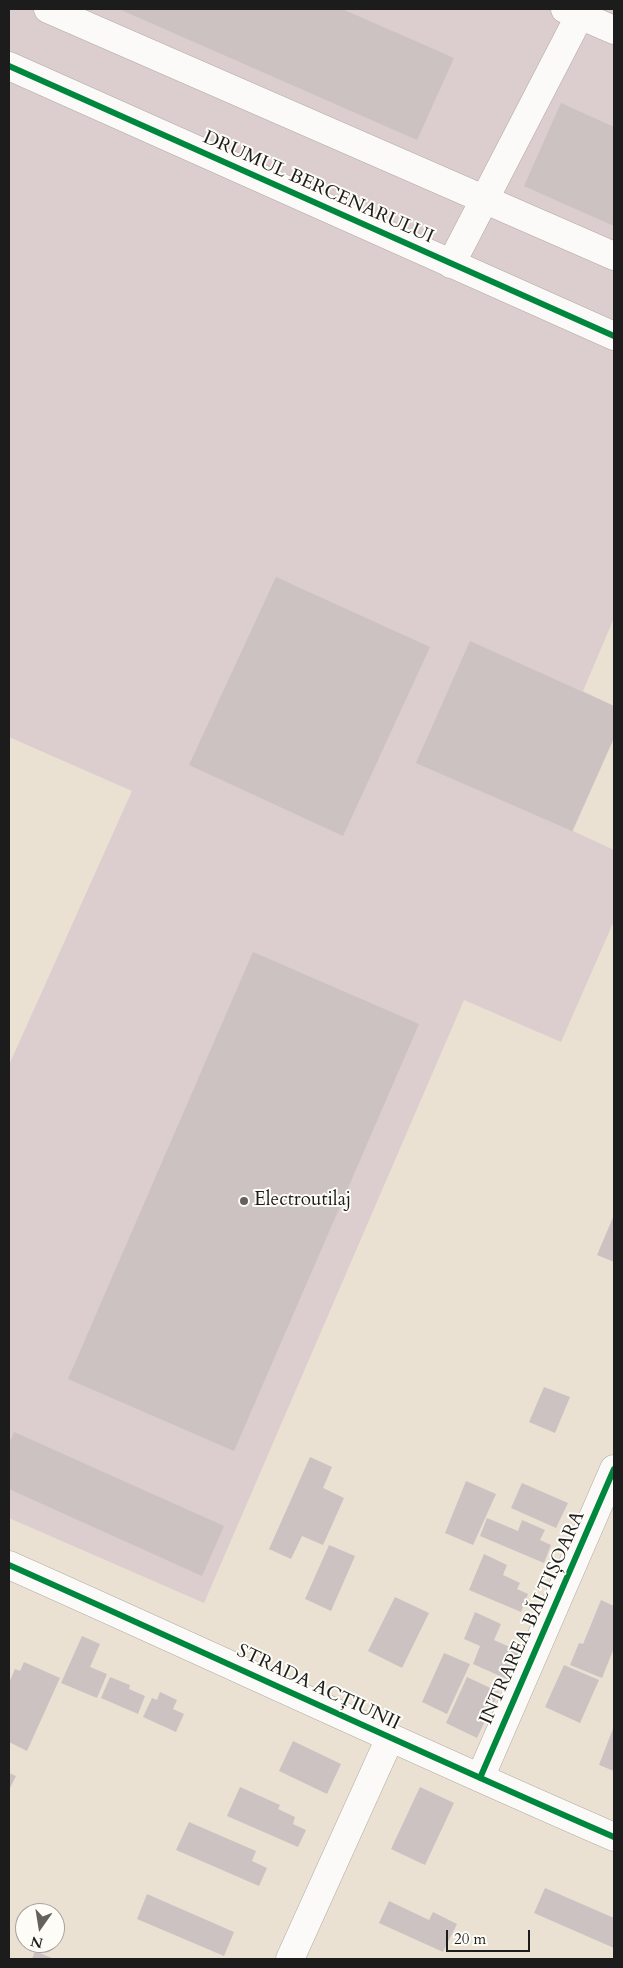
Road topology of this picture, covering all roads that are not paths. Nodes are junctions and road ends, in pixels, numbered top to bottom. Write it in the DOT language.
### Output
graph roads {
  1 [pos="48,9"];
  2 [pos="576,11"];
  3 [pos="614,30"];
  4 [pos="9,66"];
  5 [pos="484,200"];
  6 [pos="614,256"];
  7 [pos="451,264"];
  8 [pos="614,336"];
  9 [pos="614,1469"];
  10 [pos="9,1565"];
  11 [pos="390,1738"];
  12 [pos="480,1778"];
  13 [pos="614,1836"];
  14 [pos="290,1959"];
  1 -- 5 [label="street"];
  2 -- 3 [label="street"];
  2 -- 5 [label="street"];
  4 -- 7 [label="street, DRUMUL BERCENARULUI"];
  5 -- 6 [label="street"];
  5 -- 7 [label="street"];
  7 -- 8 [label="street, DRUMUL BERCENARULUI"];
  9 -- 12 [label="street, INTRAREA BĂLTIȘOARA"];
  10 -- 11 [label="street, STRADA ACȚIUNII"];
  11 -- 12 [label="street, STRADA ACȚIUNII"];
  11 -- 14 [label="street"];
  12 -- 13 [label="street, STRADA ACȚIUNII"];
}
